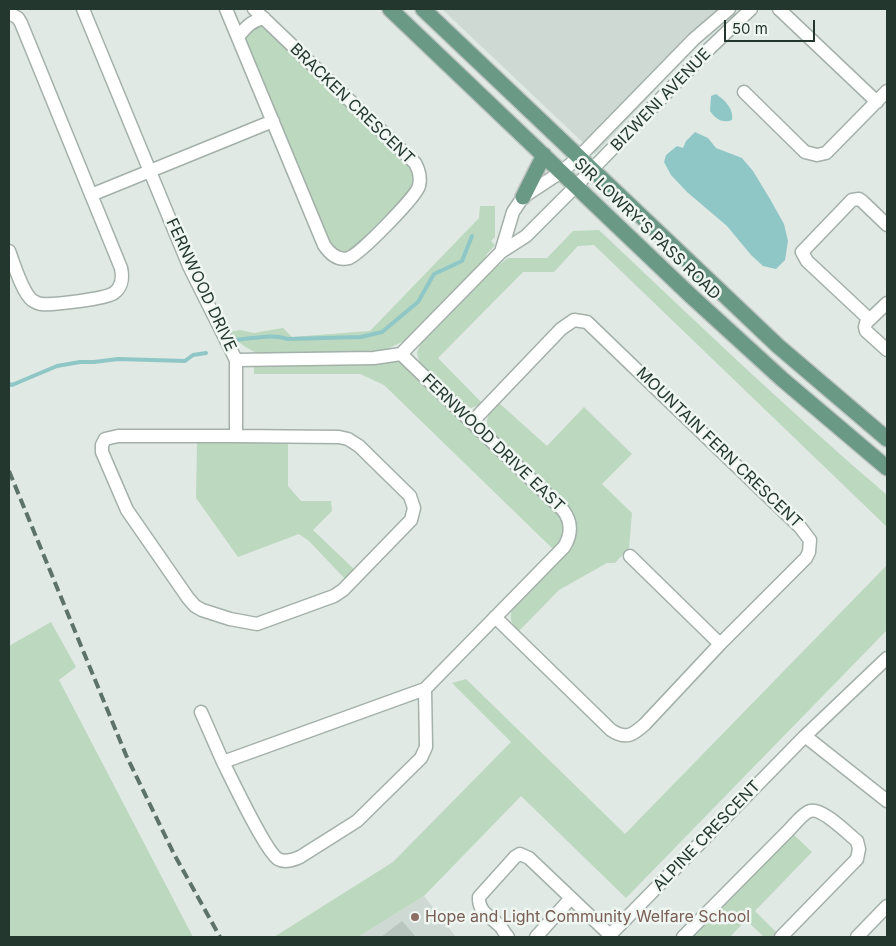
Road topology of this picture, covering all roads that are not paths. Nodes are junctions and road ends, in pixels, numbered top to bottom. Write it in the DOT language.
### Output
graph roads {
  1 [pos="83,9"];
  2 [pos="226,9"];
  3 [pos="254,9"];
  4 [pos="390,9"];
  5 [pos="423,9"];
  6 [pos="720,9"];
  7 [pos="729,9"];
  8 [pos="751,9"];
  9 [pos="779,9"];
  10 [pos="9,13"];
  11 [pos="264,18"];
  12 [pos="238,37"];
  13 [pos="694,40"];
  14 [pos="887,91"];
  15 [pos="744,92"];
  16 [pos="877,102"];
  17 [pos="273,121"];
  18 [pos="544,155"];
  19 [pos="578,158"];
  20 [pos="592,170"];
  21 [pos="150,171"];
  22 [pos="561,172"];
  23 [pos="576,186"];
  24 [pos="91,195"];
  25 [pos="523,197"];
  26 [pos="887,225"];
  27 [pos="9,252"];
  28 [pos="501,252"];
  29 [pos="887,303"];
  30 [pos="867,321"];
  31 [pos="887,350"];
  32 [pos="402,354"];
  33 [pos="236,360"];
  34 [pos="472,422"];
  35 [pos="236,436"];
  36 [pos="887,440"];
  37 [pos="887,468"];
  38 [pos="630,556"];
  39 [pos="496,617"];
  40 [pos="720,644"];
  41 [pos="887,658"];
  42 [pos="425,689"];
  43 [pos="201,712"];
  44 [pos="805,736"];
  45 [pos="224,762"];
  46 [pos="887,801"];
  47 [pos="571,898"];
  48 [pos="887,906"];
  49 [pos="609,936"];
  50 [pos="508,937"];
  51 [pos="536,937"];
  52 [pos="683,937"];
  53 [pos="781,937"];
  54 [pos="857,937"];
  1 -- 21 [label="street, FERNWOOD DRIVE"];
  2 -- 12 [label="street, BRACKEN CRESCENT"];
  3 -- 11 [label="street, BRACKEN CRESCENT"];
  4 -- 18 [label="main road, SIR LOWRY'S PASS ROAD"];
  5 -- 19 [label="main road, SIR LOWRY'S PASS ROAD"];
  6 -- 13 [label="street"];
  7 -- 13 [label="street, BIZWENI AVENUE"];
  8 -- 20 [label="street, BIZWENI AVENUE"];
  9 -- 16 [label="street"];
  10 -- 24 [label="street"];
  11 -- 12 [label="street"];
  11 -- 17 [label="street, BRACKEN CRESCENT"];
  12 -- 17 [label="street, BRACKEN CRESCENT"];
  13 -- 19 [label="street, BIZWENI AVENUE"];
  14 -- 16 [label="street"];
  15 -- 16 [label="street"];
  17 -- 21 [label="street"];
  18 -- 22 [label="main road, SIR LOWRY'S PASS ROAD"];
  18 -- 25 [label="main road"];
  19 -- 20 [label="main road, SIR LOWRY'S PASS ROAD"];
  19 -- 22 [label="street, BIZWENI AVENUE"];
  20 -- 23 [label="street, BIZWENI AVENUE"];
  20 -- 36 [label="main road, SIR LOWRY'S PASS ROAD"];
  21 -- 24 [label="street"];
  21 -- 33 [label="street, FERNWOOD DRIVE"];
  22 -- 23 [label="main road, SIR LOWRY'S PASS ROAD"];
  22 -- 25 [label="street"];
  23 -- 28 [label="street"];
  23 -- 37 [label="main road, SIR LOWRY'S PASS ROAD"];
  24 -- 27 [label="street"];
  25 -- 28 [label="street"];
  26 -- 30 [label="street"];
  28 -- 32 [label="street"];
  29 -- 30 [label="street"];
  30 -- 31 [label="street"];
  32 -- 33 [label="street, FERNWOOD DRIVE"];
  32 -- 34 [label="street, FERNWOOD DRIVE EAST"];
  33 -- 35 [label="street"];
  34 -- 39 [label="street, FERNWOOD DRIVE EAST"];
  34 -- 40 [label="street, MOUNTAIN FERN CRESCENT"];
  35 -- 35 [label="street"];
  38 -- 40 [label="street"];
  39 -- 40 [label="street, MOUNTAIN FERN CRESCENT"];
  39 -- 42 [label="street, FERNWOOD DRIVE EAST"];
  41 -- 44 [label="street, ALPINE CRESCENT"];
  42 -- 45 [label="street"];
  42 -- 45 [label="street"];
  43 -- 45 [label="street"];
  44 -- 46 [label="street"];
  44 -- 49 [label="street, ALPINE CRESCENT"];
  47 -- 49 [label="street"];
  47 -- 50 [label="street"];
  47 -- 51 [label="street"];
  48 -- 54 [label="street"];
  52 -- 53 [label="street"];
}
